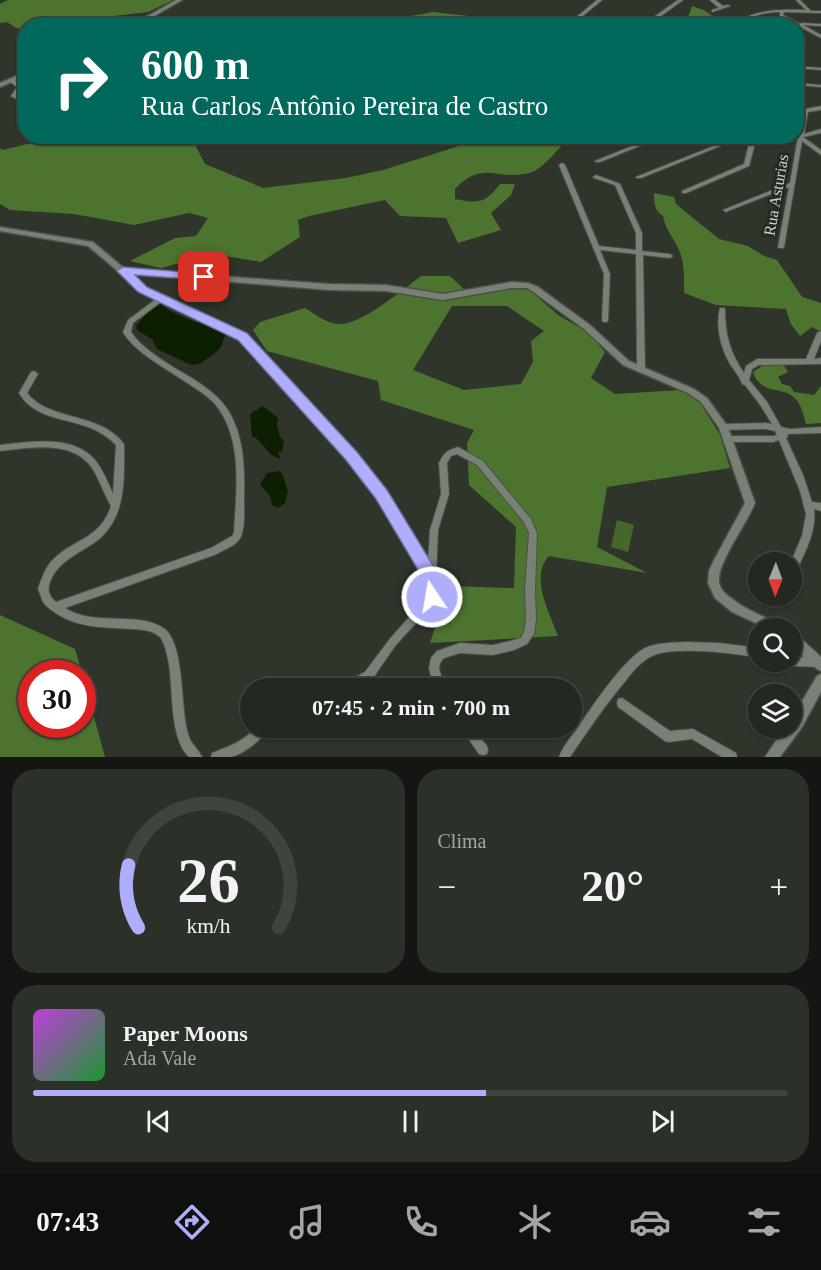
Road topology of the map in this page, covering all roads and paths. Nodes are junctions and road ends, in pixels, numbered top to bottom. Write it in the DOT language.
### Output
graph roads {
  1 [pos="180,0"];
  2 [pos="600,0"];
  3 [pos="673,0"];
  4 [pos="712,0"];
  5 [pos="798,0"];
  6 [pos="680,1"];
  7 [pos="728,6"];
  8 [pos="722,8"];
  9 [pos="713,11"];
  10 [pos="783,11"];
  11 [pos="810,12"];
  12 [pos="821,12"];
  13 [pos="147,18"];
  14 [pos="578,18"];
  15 [pos="654,18"];
  16 [pos="750,18"];
  17 [pos="787,18"];
  18 [pos="804,24"];
  19 [pos="821,25"];
  20 [pos="804,27"];
  21 [pos="821,37"];
  22 [pos="804,68"];
  23 [pos="821,69"];
  24 [pos="18,77"];
  25 [pos="11,80"];
  26 [pos="0,85"];
  27 [pos="18,85"];
  28 [pos="804,85"];
  29 [pos="820,86"];
  30 [pos="804,89"];
  31 [pos="821,108"];
  32 [pos="806,111"];
  33 [pos="804,119"];
  34 [pos="821,131"];
  35 [pos="804,135"];
  36 [pos="804,139"];
  37 [pos="640,144"];
  38 [pos="706,144"];
  39 [pos="721,144"];
  40 [pos="752,144"];
  41 [pos="798,144"];
  42 [pos="704,151"];
  43 [pos="821,153"];
  44 [pos="598,161"];
  45 [pos="562,165"];
  46 [pos="596,177"];
  47 [pos="639,177"];
  48 [pos="791,184"];
  49 [pos="684,192"];
  50 [pos="726,210"];
  51 [pos="0,229"];
  52 [pos="781,247"];
  53 [pos="597,248"];
  54 [pos="638,253"];
  55 [pos="670,256"];
  56 [pos="123,271"];
  57 [pos="162,298"];
  58 [pos="722,310"];
  59 [pos="605,320"];
  60 [pos="821,333"];
  61 [pos="809,361"];
  62 [pos="821,361"];
  63 [pos="641,370"];
  64 [pos="34,374"];
  65 [pos="746,382"];
  66 [pos="723,427"];
  67 [pos="776,427"];
  68 [pos="821,430"];
  69 [pos="790,432"];
  70 [pos="781,438"];
  71 [pos="728,440"];
  72 [pos="0,448"];
  73 [pos="809,505"];
  74 [pos="115,506"];
  75 [pos="821,507"];
  76 [pos="800,552"];
  77 [pos="431,577"];
  78 [pos="55,607"];
  79 [pos="757,618"];
  80 [pos="802,647"];
  81 [pos="748,652"];
  82 [pos="802,663"];
  83 [pos="820,664"];
  84 [pos="364,678"];
  85 [pos="436,678"];
  86 [pos="821,680"];
  87 [pos="622,703"];
  88 [pos="254,738"];
  89 [pos="474,738"];
  90 [pos="483,750"];
  91 [pos="197,757"];
  92 [pos="216,757"];
  93 [pos="564,757"];
  94 [pos="732,757"];
  95 [pos="772,757"];
  1 -- 13 [label="street"];
  2 -- 14 [label="street"];
  3 -- 6 [label="street"];
  4 -- 8 [label="street"];
  5 -- 11 [label="street"];
  6 -- 15 [label="street"];
  7 -- 8 [label="street"];
  8 -- 9 [label="street"];
  10 -- 11 [label="street"];
  10 -- 16 [label="street"];
  10 -- 17 [label="street"];
  11 -- 12 [label="street"];
  18 -- 19 [label="street"];
  20 -- 21 [label="street"];
  22 -- 23 [label="street"];
  24 -- 25 [label="street"];
  25 -- 26 [label="street"];
  25 -- 27 [label="street"];
  28 -- 29 [label="street"];
  29 -- 30 [label="street"];
  31 -- 32 [label="street"];
  32 -- 33 [label="street, Rua Asturias"];
  34 -- 35 [label="street"];
  36 -- 43 [label="street"];
  37 -- 44 [label="street"];
  38 -- 42 [label="street"];
  39 -- 42 [label="street"];
  40 -- 49 [label="street"];
  41 -- 48 [label="street, Rua Asturias"];
  42 -- 47 [label="street"];
  45 -- 53 [label="street"];
  46 -- 54 [label="street"];
  48 -- 50 [label="street"];
  48 -- 52 [label="street, Rua Asturias"];
  51 -- 56 [label="street"];
  53 -- 54 [label="street"];
  53 -- 59 [label="street"];
  54 -- 55 [label="street"];
  54 -- 63 [label="street"];
  56 -- 57 [label="street"];
  56 -- 63 [label="street"];
  57 -- 77 [label="street"];
  57 -- 78 [label="street"];
  58 -- 65 [label="street"];
  60 -- 61 [label="street"];
  61 -- 62 [label="street"];
  61 -- 65 [label="street"];
  63 -- 66 [label="street"];
  64 -- 74 [label="street"];
  65 -- 67 [label="street"];
  66 -- 67 [label="street"];
  66 -- 71 [label="street"];
  67 -- 69 [label="street"];
  67 -- 70 [label="street"];
  68 -- 69 [label="street"];
  69 -- 70 [label="street"];
  70 -- 71 [label="street"];
  70 -- 73 [label="street"];
  71 -- 79 [label="street"];
  72 -- 74 [label="street"];
  73 -- 75 [label="street"];
  73 -- 76 [label="street"];
  74 -- 78 [label="street"];
  77 -- 84 [label="street"];
  77 -- 85 [label="street"];
  78 -- 91 [label="street"];
  80 -- 83 [label="street"];
  81 -- 93 [label="street"];
  82 -- 83 [label="street"];
  86 -- 95 [label="street"];
  87 -- 94 [label="street"];
  88 -- 92 [label="street"];
  89 -- 90 [label="street"];
}
